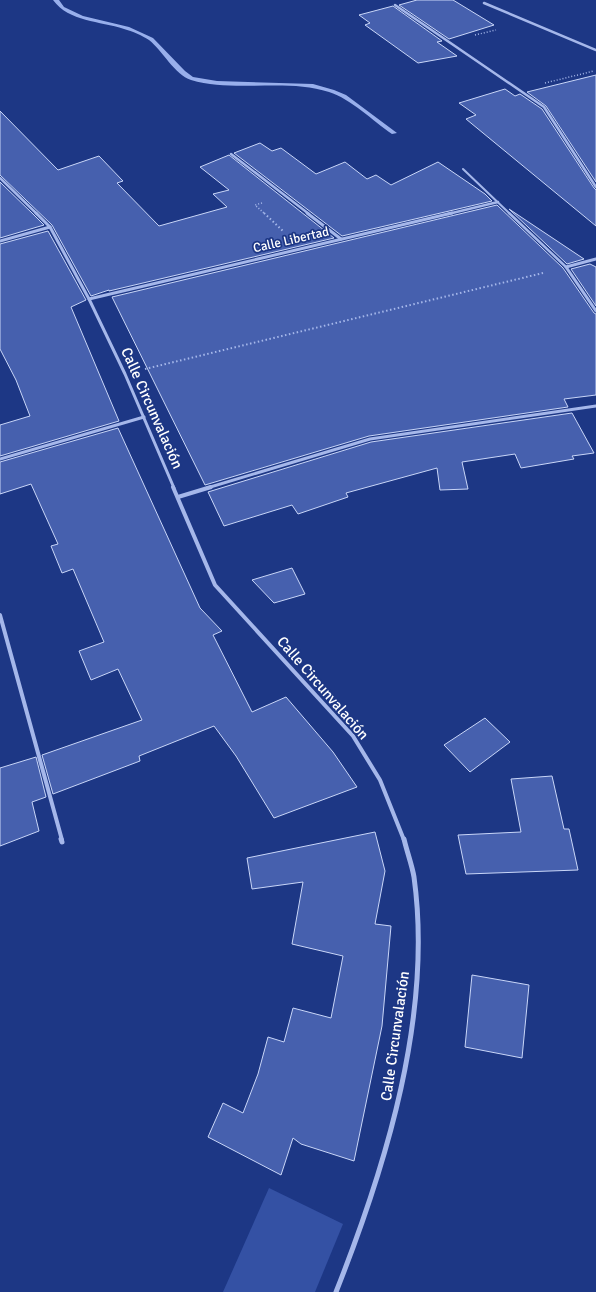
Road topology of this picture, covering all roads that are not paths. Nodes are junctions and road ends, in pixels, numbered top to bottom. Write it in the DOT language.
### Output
graph roads {
  1 [pos="484,4"];
  2 [pos="395,5"];
  3 [pos="596,50"];
  4 [pos="231,154"];
  5 [pos="463,169"];
  6 [pos="0,178"];
  7 [pos="596,187"];
  8 [pos="498,202"];
  9 [pos="50,227"];
  10 [pos="341,239"];
  11 [pos="0,241"];
  12 [pos="596,259"];
  13 [pos="566,267"];
  14 [pos="89,299"];
  15 [pos="596,311"];
  16 [pos="596,406"];
  17 [pos="144,417"];
  18 [pos="0,460"];
  19 [pos="178,497"];
  20 [pos="0,615"];
  21 [pos="62,842"];
  22 [pos="336,1292"];
  1 -- 3 [label="street"];
  2 -- 7 [label="street"];
  4 -- 10 [label="street"];
  5 -- 8 [label="lane"];
  6 -- 9 [label="street, Calle Circunvalación"];
  8 -- 10 [label="street, Calle Libertad"];
  8 -- 13 [label="lane"];
  9 -- 11 [label="street"];
  9 -- 14 [label="street, Calle Circunvalación"];
  10 -- 14 [label="street, Calle Libertad"];
  12 -- 13 [label="street"];
  13 -- 15 [label="street"];
  14 -- 17 [label="street, Calle Circunvalación"];
  16 -- 19 [label="street"];
  17 -- 18 [label="street"];
  17 -- 19 [label="street, Calle Circunvalación"];
  19 -- 22 [label="street, Calle Circunvalación"];
  20 -- 21 [label="street"];
}
